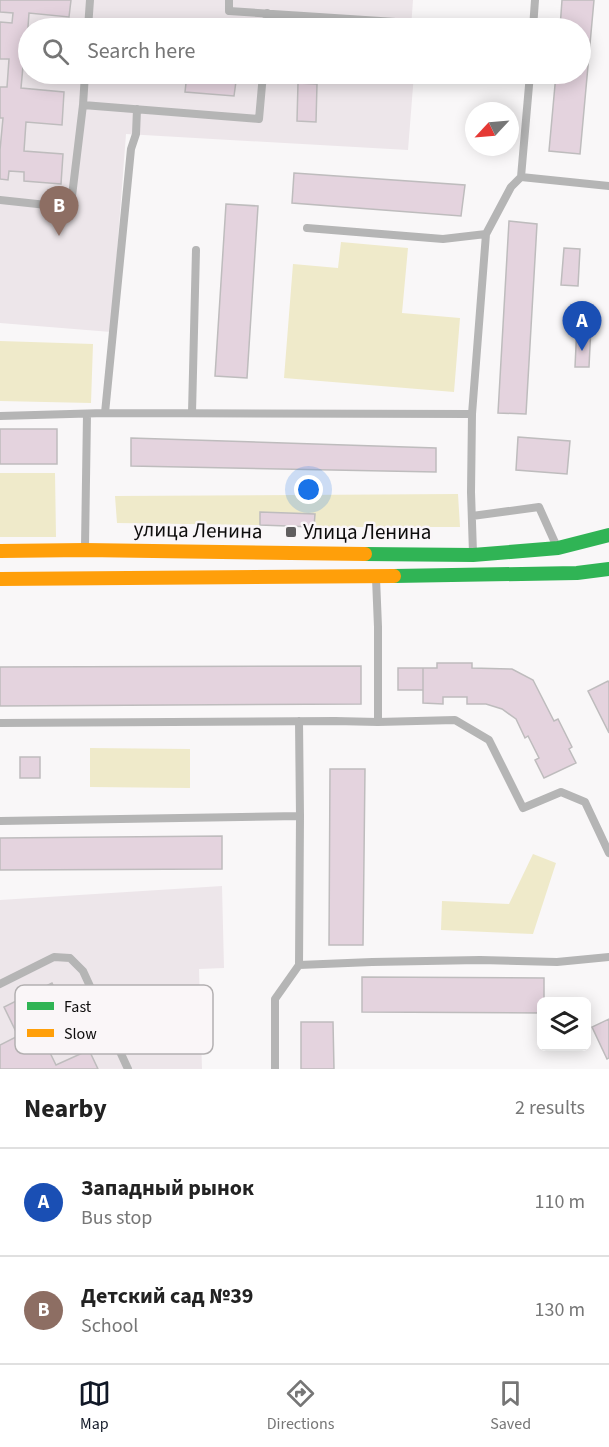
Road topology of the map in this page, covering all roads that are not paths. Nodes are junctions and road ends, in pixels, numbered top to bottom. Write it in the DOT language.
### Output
graph roads {
  1 [pos="90,0"];
  2 [pos="229,0"];
  3 [pos="536,0"];
  4 [pos="267,13"];
  5 [pos="89,18"];
  6 [pos="267,18"];
  7 [pos="339,18"];
  8 [pos="534,18"];
  9 [pos="84,84"];
  10 [pos="262,84"];
  11 [pos="529,84"];
  12 [pos="82,105"];
  13 [pos="138,109"];
  14 [pos="521,177"];
  15 [pos="609,186"];
  16 [pos="0,200"];
  17 [pos="307,228"];
  18 [pos="486,234"];
  19 [pos="196,250"];
  20 [pos="105,413"];
  21 [pos="192,413"];
  22 [pos="87,414"];
  23 [pos="471,414"];
  24 [pos="0,416"];
  25 [pos="472,516"];
  26 [pos="609,535"];
  27 [pos="558,548"];
  28 [pos="85,550"];
  29 [pos="0,551"];
  30 [pos="473,555"];
  31 [pos="609,569"];
  32 [pos="376,576"];
  33 [pos="0,579"];
  34 [pos="299,721"];
  35 [pos="378,722"];
  36 [pos="0,723"];
  37 [pos="300,816"];
  38 [pos="0,821"];
  39 [pos="609,853"];
  40 [pos="609,957"];
  41 [pos="299,965"];
  42 [pos="0,984"];
  43 [pos="89,985"];
  44 [pos="121,1054"];
  45 [pos="128,1069"];
  46 [pos="275,1069"];
  1 -- 5 [label="lane"];
  2 -- 4 [label="lane"];
  3 -- 8 [label="lane"];
  4 -- 6 [label="lane"];
  4 -- 7 [label="lane"];
  9 -- 12 [label="lane"];
  10 -- 13 [label="lane"];
  11 -- 14 [label="lane"];
  12 -- 13 [label="lane"];
  12 -- 16 [label="lane"];
  13 -- 20 [label="lane"];
  14 -- 15 [label="lane"];
  14 -- 18 [label="lane"];
  17 -- 18 [label="lane"];
  18 -- 23 [label="lane"];
  19 -- 21 [label="lane"];
  20 -- 21 [label="lane"];
  20 -- 22 [label="lane"];
  21 -- 23 [label="lane"];
  22 -- 24 [label="lane"];
  22 -- 28 [label="lane"];
  23 -- 25 [label="lane"];
  25 -- 27 [label="lane"];
  25 -- 30 [label="lane"];
  26 -- 27 [label="main road, улица Ленина"];
  27 -- 30 [label="main road, улица Ленина"];
  28 -- 29 [label="main road, улица Ленина"];
  28 -- 30 [label="main road, улица Ленина"];
  31 -- 32 [label="main road"];
  32 -- 33 [label="main road"];
  32 -- 35 [label="lane"];
  34 -- 35 [label="lane"];
  34 -- 36 [label="lane"];
  34 -- 37 [label="lane"];
  35 -- 39 [label="lane"];
  37 -- 38 [label="lane"];
  37 -- 41 [label="lane"];
  40 -- 41 [label="lane"];
  41 -- 46 [label="lane"];
  42 -- 43 [label="lane"];
  44 -- 45 [label="lane"];
}
